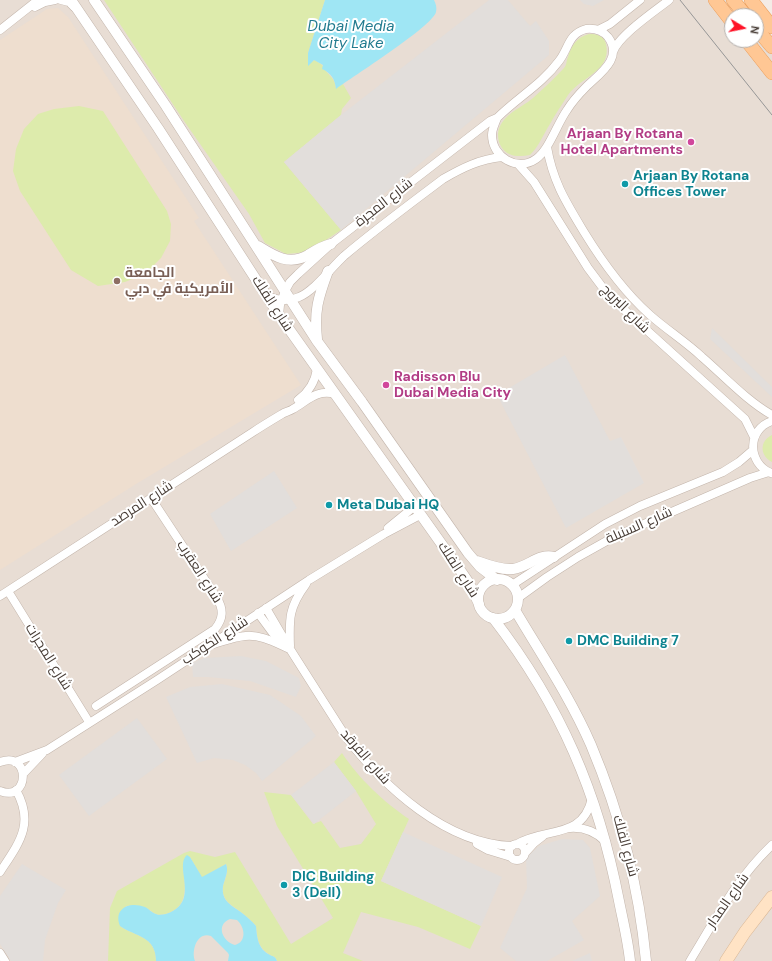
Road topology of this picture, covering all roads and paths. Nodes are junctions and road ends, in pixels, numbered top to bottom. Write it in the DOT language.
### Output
graph roads {
  1 [pos="38,0"];
  2 [pos="55,0"];
  3 [pos="61,0"];
  4 [pos="94,0"];
  5 [pos="640,0"];
  6 [pos="669,0"];
  7 [pos="714,0"];
  8 [pos="733,0"];
  9 [pos="751,0"];
  10 [pos="74,4"];
  11 [pos="740,8"];
  12 [pos="25,11"];
  13 [pos="724,12"];
  14 [pos="772,27"];
  15 [pos="0,30"];
  16 [pos="598,30"];
  17 [pos="764,38"];
  18 [pos="772,47"];
  19 [pos="752,48"];
  20 [pos="613,52"];
  21 [pos="772,73"];
  22 [pos="498,118"];
  23 [pos="547,147"];
  24 [pos="502,157"];
  25 [pos="518,164"];
  26 [pos="331,244"];
  27 [pos="256,245"];
  28 [pos="328,271"];
  29 [pos="266,295"];
  30 [pos="285,297"];
  31 [pos="279,315"];
  32 [pos="318,341"];
  33 [pos="316,369"];
  34 [pos="335,394"];
  35 [pos="284,413"];
  36 [pos="772,415"];
  37 [pos="772,421"];
  38 [pos="754,437"];
  39 [pos="753,450"];
  40 [pos="771,472"];
  41 [pos="151,498"];
  42 [pos="418,511"];
  43 [pos="554,557"];
  44 [pos="474,560"];
  45 [pos="309,580"];
  46 [pos="497,580"];
  47 [pos="512,585"];
  48 [pos="8,591"];
  49 [pos="0,596"];
  50 [pos="518,598"];
  51 [pos="479,604"];
  52 [pos="266,608"];
  53 [pos="515,610"];
  54 [pos="258,613"];
  55 [pos="493,618"];
  56 [pos="206,647"];
  57 [pos="290,649"];
  58 [pos="96,706"];
  59 [pos="89,722"];
  60 [pos="47,750"];
  61 [pos="0,762"];
  62 [pos="15,762"];
  63 [pos="24,774"];
  64 [pos="16,790"];
  65 [pos="1,792"];
  66 [pos="592,797"];
  67 [pos="567,829"];
  68 [pos="546,835"];
  69 [pos="468,838"];
  70 [pos="607,843"];
  71 [pos="515,845"];
  72 [pos="772,845"];
  73 [pos="525,853"];
  74 [pos="510,857"];
  75 [pos="0,872"];
  76 [pos="772,897"];
  77 [pos="0,953"];
  78 [pos="647,959"];
  79 [pos="5,961"];
  80 [pos="630,961"];
  81 [pos="690,961"];
  82 [pos="726,961"];
  1 -- 12 [label="street"];
  2 -- 12 [label="street"];
  3 -- 10 [label="street"];
  4 -- 27 [label="street, شارع الفلك"];
  5 -- 16 [label="street"];
  6 -- 20 [label="street"];
  7 -- 13 [label="main road"];
  8 -- 11 [label="main road"];
  9 -- 14 [label="main road"];
  10 -- 29 [label="street, شارع الفلك"];
  12 -- 15 [label="street"];
  16 -- 20 [label="street"];
  16 -- 22 [label="street, شارع المجرة"];
  17 -- 18 [label="main road"];
  19 -- 21 [label="main road"];
  20 -- 23 [label="street"];
  22 -- 24 [label="street"];
  22 -- 26 [label="street, شارع المجرة"];
  23 -- 25 [label="street"];
  23 -- 36 [label="street, شارع البروج"];
  24 -- 25 [label="street"];
  24 -- 28 [label="street, شارع المجرة"];
  25 -- 38 [label="street, شارع البروج"];
  26 -- 27 [label="street"];
  26 -- 30 [label="street, شارع المجرة"];
  27 -- 30 [label="street, شارع الفلك"];
  28 -- 30 [label="street, شارع المجرة"];
  28 -- 32 [label="street"];
  29 -- 30 [label="street"];
  29 -- 31 [label="street, شارع الفلك"];
  30 -- 31 [label="street"];
  30 -- 32 [label="street, شارع الفلك"];
  31 -- 33 [label="street, شارع الفلك"];
  32 -- 44 [label="street, شارع الفلك"];
  33 -- 34 [label="street, شارع الفلك"];
  33 -- 35 [label="street, شارع المرصد"];
  34 -- 35 [label="street, شارع المرصد"];
  34 -- 42 [label="street, شارع الفلك"];
  35 -- 41 [label="street, شارع المرصد"];
  37 -- 38 [label="street"];
  38 -- 39 [label="street"];
  39 -- 40 [label="street"];
  39 -- 43 [label="street, شارع السنبلة"];
  40 -- 50 [label="street, شارع السنبلة"];
  41 -- 48 [label="street, شارع المرصد"];
  41 -- 58 [label="street, شارع العقرب"];
  42 -- 45 [label="street, شارع الكوكب"];
  42 -- 51 [label="street, شارع الفلك"];
  43 -- 44 [label="street"];
  43 -- 47 [label="street, شارع السنبلة"];
  44 -- 46 [label="street, شارع الفلك"];
  45 -- 52 [label="street, شارع الكوكب"];
  45 -- 57 [label="street, شارع الفرقد"];
  46 -- 47 [label="street"];
  46 -- 51 [label="street"];
  47 -- 50 [label="street"];
  48 -- 49 [label="street, شارع المرصد"];
  48 -- 59 [label="street, شارع المجرات"];
  50 -- 53 [label="street"];
  51 -- 55 [label="street"];
  52 -- 54 [label="street, شارع الكوكب"];
  52 -- 57 [label="street, شارع الفرقد"];
  53 -- 55 [label="street"];
  53 -- 78 [label="street, شارع الفلك"];
  54 -- 56 [label="street, شارع الكوكب"];
  54 -- 57 [label="street, شارع الفرقد"];
  55 -- 66 [label="street, شارع الفلك"];
  56 -- 57 [label="street"];
  56 -- 59 [label="street, شارع الكوكب"];
  57 -- 69 [label="street, شارع الفرقد"];
  59 -- 60 [label="street, شارع الكوكب"];
  60 -- 62 [label="street, شارع الكوكب"];
  60 -- 63 [label="street, شارع الكوكب"];
  61 -- 62 [label="street"];
  62 -- 63 [label="street"];
  63 -- 64 [label="street, شارع الكوكب"];
  64 -- 65 [label="street"];
  64 -- 75 [label="street"];
  66 -- 67 [label="street, شارع الفرقد"];
  66 -- 70 [label="street, شارع الفلك"];
  67 -- 68 [label="street, شارع الفرقد"];
  67 -- 70 [label="street, شارع الفرقد"];
  68 -- 71 [label="street, شارع الفرقد"];
  68 -- 73 [label="street, شارع الفرقد"];
  69 -- 71 [label="street, شارع الفرقد"];
  69 -- 74 [label="street, شارع الفرقد"];
  70 -- 80 [label="street, شارع الفلك"];
  71 -- 73 [label="street"];
  71 -- 74 [label="street"];
  72 -- 81 [label="street, شارع المدار"];
  73 -- 74 [label="street"];
  76 -- 82 [label="main road"];
  77 -- 79 [label="street"];
}
